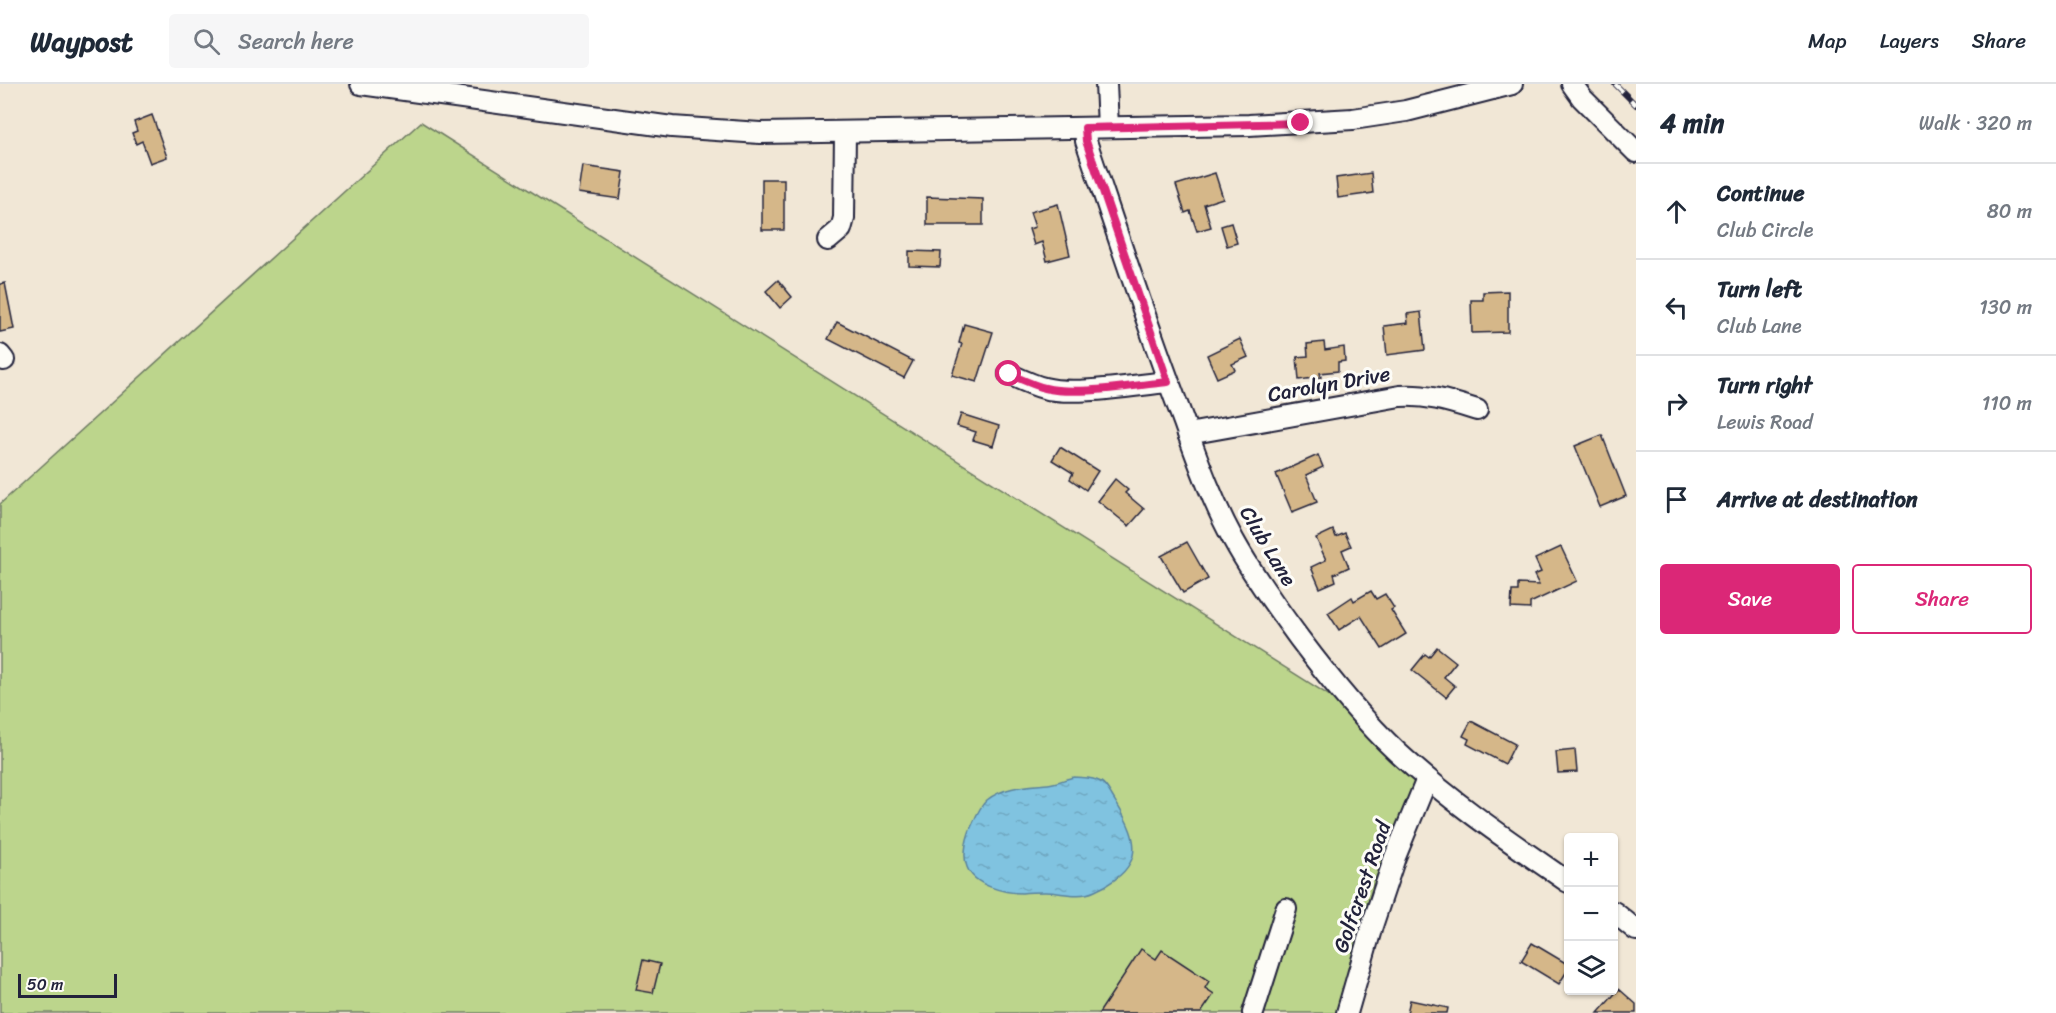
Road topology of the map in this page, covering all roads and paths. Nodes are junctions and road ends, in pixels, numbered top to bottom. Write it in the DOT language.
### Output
graph roads {
  1 [pos="361,84"];
  2 [pos="1106,84"];
  3 [pos="1512,84"];
  4 [pos="1572,84"];
  5 [pos="424,88"];
  6 [pos="1108,127"];
  7 [pos="1085,128"];
  8 [pos="846,133"];
  9 [pos="1636,152"];
  10 [pos="828,240"];
  11 [pos="1009,374"];
  12 [pos="1168,382"];
  13 [pos="1477,410"];
  14 [pos="1188,434"];
  15 [pos="1427,779"];
  16 [pos="1564,879"];
  17 [pos="1286,909"];
  18 [pos="1618,915"];
  19 [pos="1636,930"];
  20 [pos="1253,1013"];
  21 [pos="1347,1013"];
  1 -- 5 [label="street"];
  2 -- 6 [label="street"];
  3 -- 6 [label="street"];
  4 -- 9 [label="street"];
  5 -- 8 [label="street"];
  6 -- 7 [label="street"];
  7 -- 8 [label="street"];
  7 -- 12 [label="street, Club Lane"];
  8 -- 10 [label="street"];
  11 -- 12 [label="street"];
  12 -- 14 [label="street, Club Lane"];
  13 -- 14 [label="street, Carolyn Drive"];
  14 -- 15 [label="street, Club Lane"];
  15 -- 16 [label="street, Club Lane"];
  15 -- 21 [label="street, Golfcrest Road"];
  17 -- 20 [label="street"];
  18 -- 19 [label="street"];
}
